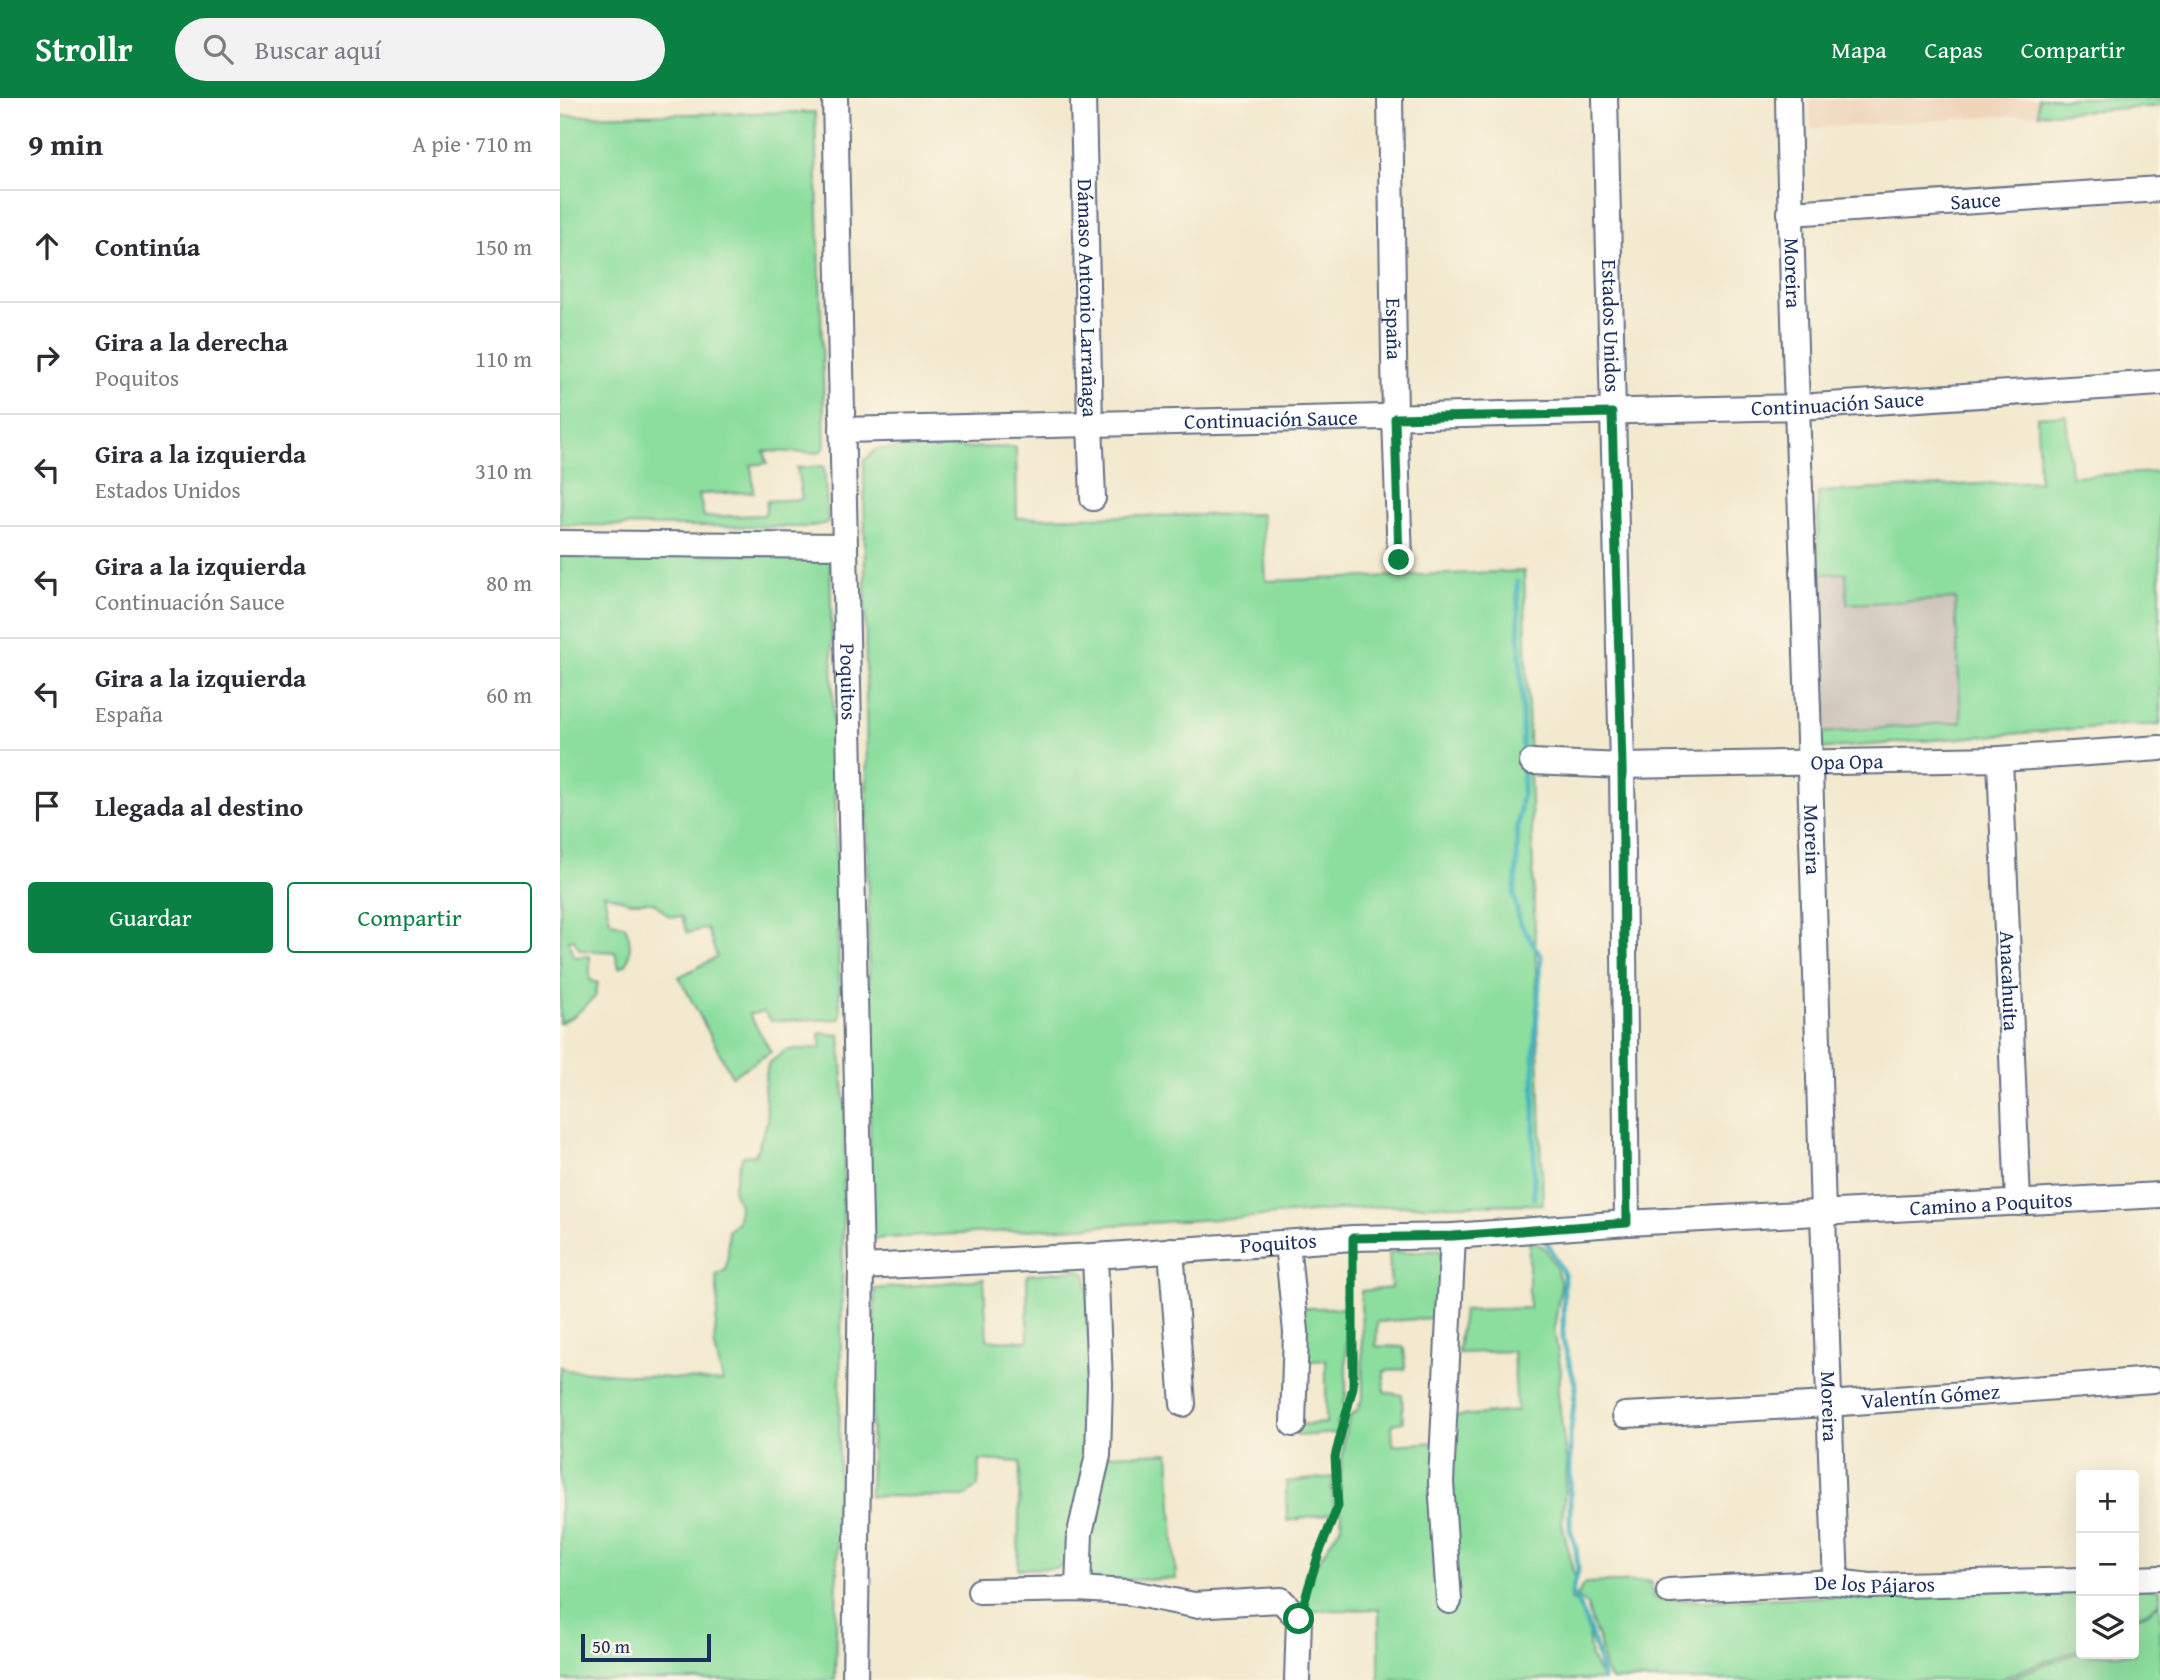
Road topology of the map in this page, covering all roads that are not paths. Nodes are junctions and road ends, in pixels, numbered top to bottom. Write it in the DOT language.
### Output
graph roads {
  1 [pos="835,98"];
  2 [pos="1083,98"];
  3 [pos="1390,98"];
  4 [pos="1605,98"];
  5 [pos="1788,98"];
  6 [pos="2160,189"];
  7 [pos="1790,213"];
  8 [pos="2160,383"];
  9 [pos="1799,407"];
  10 [pos="1612,413"];
  11 [pos="1395,418"];
  12 [pos="1090,424"];
  13 [pos="842,430"];
  14 [pos="1093,498"];
  15 [pos="560,543"];
  16 [pos="844,546"];
  17 [pos="1399,560"];
  18 [pos="2160,748"];
  19 [pos="2000,759"];
  20 [pos="1532,762"];
  21 [pos="1810,762"];
  22 [pos="1622,766"];
  23 [pos="2160,1195"];
  24 [pos="2018,1203"];
  25 [pos="1822,1214"];
  26 [pos="1627,1223"];
  27 [pos="1453,1236"];
  28 [pos="1287,1243"];
  29 [pos="1171,1250"];
  30 [pos="1095,1256"];
  31 [pos="861,1267"];
  32 [pos="2152,1380"];
  33 [pos="1183,1404"];
  34 [pos="1828,1404"];
  35 [pos="1625,1415"];
  36 [pos="1293,1424"];
  37 [pos="2139,1578"];
  38 [pos="2160,1578"];
  39 [pos="2076,1580"];
  40 [pos="1836,1582"];
  41 [pos="1078,1589"];
  42 [pos="981,1591"];
  43 [pos="1669,1591"];
  44 [pos="1449,1601"];
  45 [pos="855,1680"];
  46 [pos="1297,1680"];
  1 -- 13 [label="street, Poquitos"];
  2 -- 12 [label="street, Dámaso Antonio Larrañaga"];
  3 -- 11 [label="street, España"];
  4 -- 10 [label="street, Estados Unidos"];
  5 -- 7 [label="street, Moreira"];
  6 -- 7 [label="street, Sauce"];
  7 -- 9 [label="street, Moreira"];
  8 -- 9 [label="street, Continuación Sauce"];
  9 -- 10 [label="street, Continuación Sauce"];
  9 -- 21 [label="street, Moreira"];
  10 -- 11 [label="street, Continuación Sauce"];
  10 -- 22 [label="street, Estados Unidos"];
  11 -- 12 [label="street, Continuación Sauce"];
  11 -- 17 [label="street, España"];
  12 -- 13 [label="street, Continuación Sauce"];
  12 -- 14 [label="street, Dámaso Antonio Larrañaga"];
  13 -- 16 [label="street, Poquitos"];
  15 -- 16 [label="street"];
  16 -- 31 [label="street, Poquitos"];
  18 -- 19 [label="street, Opa Opa"];
  19 -- 21 [label="street, Opa Opa"];
  19 -- 24 [label="street, Anacahuita"];
  20 -- 22 [label="street, Opa Opa"];
  21 -- 22 [label="street, Opa Opa"];
  21 -- 25 [label="street, Moreira"];
  22 -- 26 [label="street, Estados Unidos"];
  23 -- 24 [label="street, Camino a Poquitos"];
  24 -- 25 [label="street, Camino a Poquitos"];
  25 -- 26 [label="street, Poquitos"];
  25 -- 34 [label="street, Moreira"];
  26 -- 27 [label="street, Poquitos"];
  27 -- 28 [label="street, Poquitos"];
  27 -- 44 [label="street"];
  28 -- 29 [label="street, Poquitos"];
  28 -- 36 [label="street"];
  29 -- 30 [label="street, Poquitos"];
  29 -- 33 [label="street"];
  30 -- 31 [label="street, Poquitos"];
  30 -- 41 [label="street"];
  31 -- 45 [label="street, Poquitos"];
  32 -- 34 [label="street, Valentín Gómez"];
  34 -- 35 [label="street, Valentín Gómez"];
  34 -- 40 [label="street, Moreira"];
  37 -- 38 [label="street"];
  39 -- 40 [label="street, De los Pájaros"];
  40 -- 43 [label="street, De los Pájaros"];
  41 -- 42 [label="street"];
  41 -- 46 [label="street"];
}
